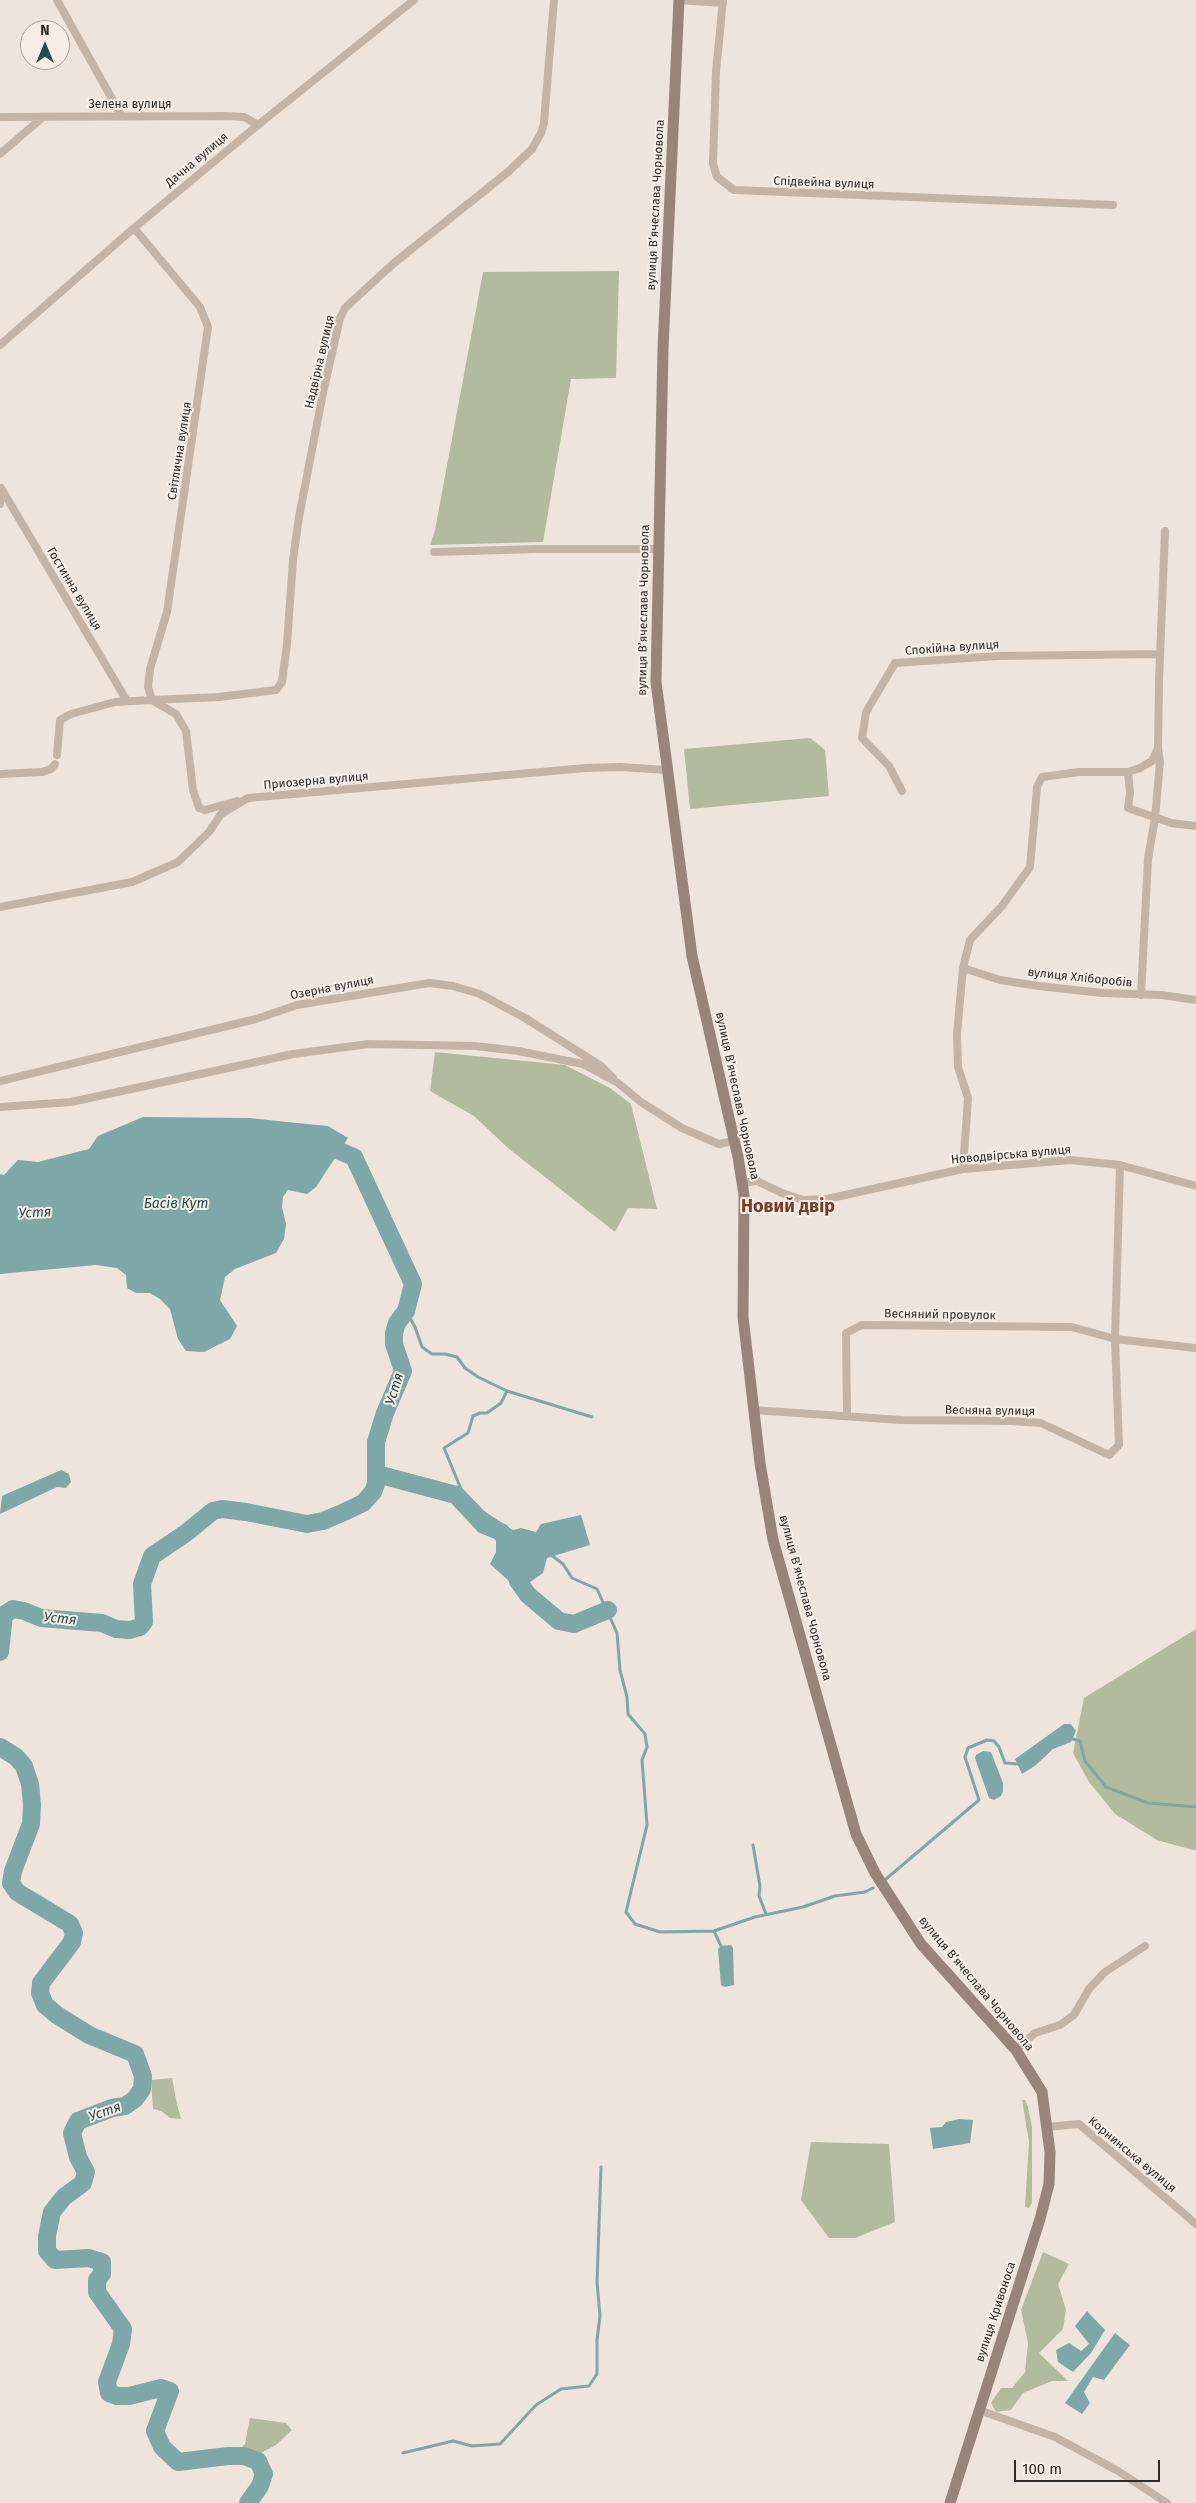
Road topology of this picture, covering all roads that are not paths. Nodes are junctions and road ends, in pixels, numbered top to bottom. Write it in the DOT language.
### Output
graph roads {
  1 [pos="58,0"];
  2 [pos="414,0"];
  3 [pos="554,0"];
  4 [pos="679,0"];
  5 [pos="723,1"];
  6 [pos="122,115"];
  7 [pos="0,116"];
  8 [pos="43,117"];
  9 [pos="258,125"];
  10 [pos="0,154"];
  11 [pos="1113,205"];
  12 [pos="134,228"];
  13 [pos="0,345"];
  14 [pos="1,487"];
  15 [pos="0,504"];
  16 [pos="1165,531"];
  17 [pos="659,549"];
  18 [pos="434,552"];
  19 [pos="1160,654"];
  20 [pos="127,700"];
  21 [pos="152,700"];
  22 [pos="1158,748"];
  23 [pos="57,755"];
  24 [pos="55,764"];
  25 [pos="666,770"];
  26 [pos="1128,772"];
  27 [pos="0,774"];
  28 [pos="902,791"];
  29 [pos="248,798"];
  30 [pos="1155,818"];
  31 [pos="1196,826"];
  32 [pos="0,907"];
  33 [pos="963,968"];
  34 [pos="1141,995"];
  35 [pos="1196,1000"];
  36 [pos="0,1081"];
  37 [pos="618,1084"];
  38 [pos="0,1107"];
  39 [pos="734,1141"];
  40 [pos="1120,1165"];
  41 [pos="963,1169"];
  42 [pos="742,1183"];
  43 [pos="1196,1186"];
  44 [pos="1115,1339"];
  45 [pos="1196,1348"];
  46 [pos="753,1410"];
  47 [pos="847,1416"];
  48 [pos="1145,1946"];
  49 [pos="1016,2050"];
  50 [pos="1046,2127"];
  51 [pos="1196,2224"];
  52 [pos="979,2410"];
  53 [pos="950,2503"];
  54 [pos="1168,2503"];
  1 -- 6 [label="street"];
  2 -- 9 [label="street, Дачна вулиця"];
  3 -- 21 [label="street, Надвірна вулиця"];
  4 -- 5 [label="street"];
  4 -- 17 [label="main road, вулиця Вʼячеслава Чорновола"];
  5 -- 11 [label="street, Спідвейна вулиця"];
  6 -- 8 [label="street, Зелена вулиця"];
  6 -- 9 [label="street, Зелена вулиця"];
  7 -- 8 [label="street, Зелена вулиця"];
  8 -- 10 [label="street"];
  9 -- 12 [label="street, Дачна вулиця"];
  12 -- 13 [label="street, Дачна вулиця"];
  12 -- 21 [label="street, Світлична вулиця"];
  14 -- 15 [label="street"];
  14 -- 20 [label="street, Гостинна вулиця"];
  16 -- 19 [label="street"];
  17 -- 18 [label="street"];
  17 -- 25 [label="main road, вулиця Вʼячеслава Чорновола"];
  19 -- 22 [label="street"];
  19 -- 28 [label="street, Спокійна вулиця"];
  20 -- 21 [label="street"];
  20 -- 23 [label="street"];
  21 -- 29 [label="street"];
  22 -- 26 [label="street"];
  22 -- 30 [label="street"];
  24 -- 27 [label="street"];
  25 -- 29 [label="street, Приозерна вулиця"];
  25 -- 39 [label="main road, вулиця Вʼячеслава Чорновола"];
  26 -- 30 [label="street"];
  26 -- 33 [label="street"];
  29 -- 32 [label="street, Приозерна вулиця"];
  30 -- 31 [label="street"];
  30 -- 34 [label="street"];
  33 -- 34 [label="street, вулиця Хліборобів"];
  33 -- 41 [label="street"];
  34 -- 35 [label="street, вулиця Хліборобів"];
  36 -- 37 [label="street, Озерна вулиця"];
  37 -- 38 [label="street"];
  37 -- 39 [label="street"];
  39 -- 42 [label="main road, вулиця Вʼячеслава Чорновола"];
  40 -- 41 [label="street, Новодвірська вулиця"];
  40 -- 43 [label="street, Новодвірська вулиця"];
  40 -- 44 [label="street"];
  41 -- 42 [label="street, Новодвірська вулиця"];
  42 -- 46 [label="main road, вулиця Вʼячеслава Чорновола"];
  44 -- 45 [label="street"];
  44 -- 47 [label="street, Весняний провулок"];
  44 -- 47 [label="street, Весняна вулиця"];
  46 -- 47 [label="street, Весняна вулиця"];
  46 -- 49 [label="main road, вулиця Вʼячеслава Чорновола"];
  48 -- 49 [label="street"];
  49 -- 50 [label="main road, вулиця Вʼячеслава Чорновола"];
  50 -- 51 [label="street, Корнинська вулиця"];
  50 -- 52 [label="main road, вулиця Кривоноса"];
  52 -- 53 [label="main road, вулиця Кривоноса"];
  52 -- 54 [label="street"];
}
